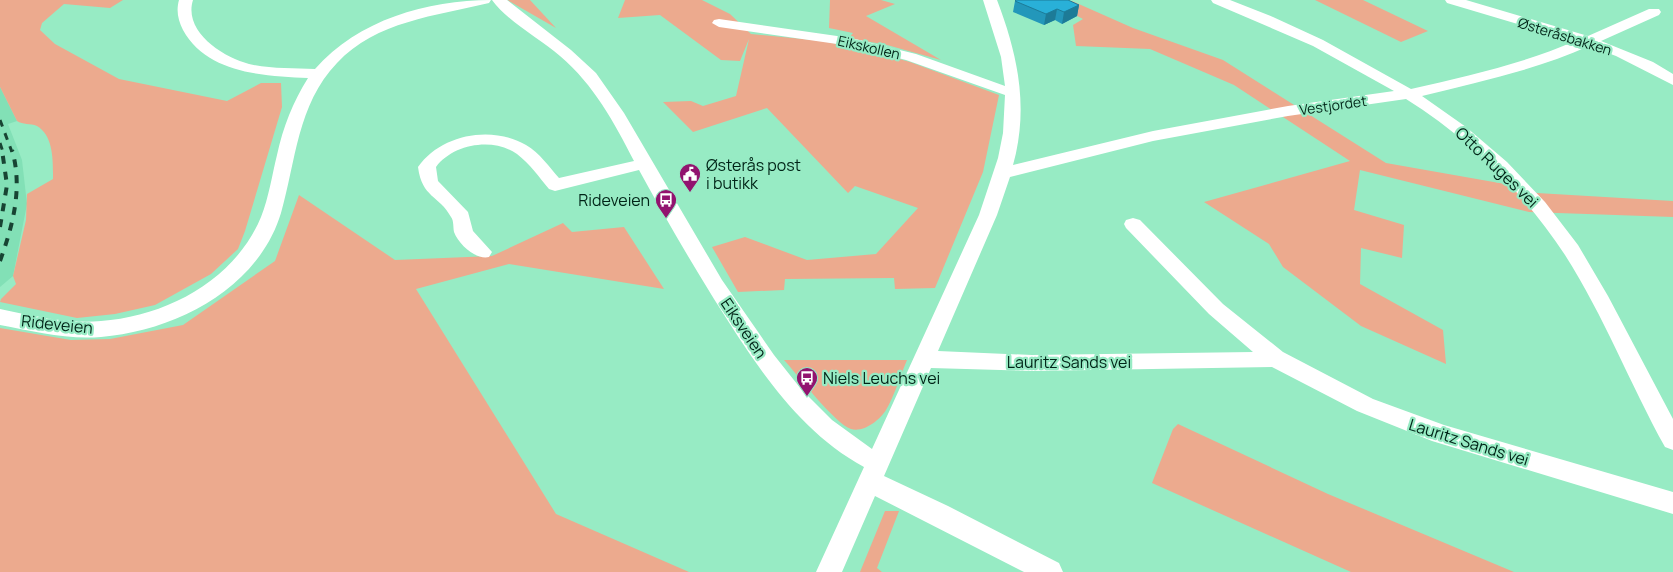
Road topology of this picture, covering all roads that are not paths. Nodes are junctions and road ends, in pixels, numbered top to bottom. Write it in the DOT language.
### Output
graph roads {
  1 [pos="186,0"];
  2 [pos="484,0"];
  3 [pos="499,0"];
  4 [pos="990,0"];
  5 [pos="1218,0"];
  6 [pos="1452,0"];
  7 [pos="1654,12"];
  8 [pos="719,23"];
  9 [pos="1589,42"];
  10 [pos="319,74"];
  11 [pos="1673,80"];
  12 [pos="1013,92"];
  13 [pos="1409,94"];
  14 [pos="644,164"];
  15 [pos="1004,173"];
  16 [pos="1133,224"];
  17 [pos="482,252"];
  18 [pos="0,317"];
  19 [pos="922,358"];
  20 [pos="1275,358"];
  21 [pos="1673,440"];
  22 [pos="873,472"];
  23 [pos="1673,503"];
  24 [pos="829,572"];
  25 [pos="1050,572"];
  1 -- 10 [label="street"];
  2 -- 10 [label="street, Rideveien"];
  3 -- 14 [label="street, Eiksveien"];
  4 -- 12 [label="street"];
  5 -- 13 [label="street, Otto Ruges vei"];
  6 -- 9 [label="street, Østeråsbakken"];
  7 -- 9 [label="street, Vestjordet"];
  8 -- 12 [label="street, Eikskollen"];
  9 -- 11 [label="street, Østeråsbakken"];
  9 -- 13 [label="street, Vestjordet"];
  10 -- 18 [label="street, Rideveien"];
  12 -- 15 [label="street"];
  13 -- 15 [label="street, Vestjordet"];
  13 -- 21 [label="street, Otto Ruges vei"];
  14 -- 17 [label="street"];
  14 -- 22 [label="street, Eiksveien"];
  15 -- 19 [label="street"];
  16 -- 20 [label="street, Lauritz Sands vei"];
  19 -- 20 [label="street, Lauritz Sands vei"];
  19 -- 22 [label="street"];
  20 -- 23 [label="street, Lauritz Sands vei"];
  22 -- 24 [label="street"];
  22 -- 25 [label="street, Eiksveien"];
}
